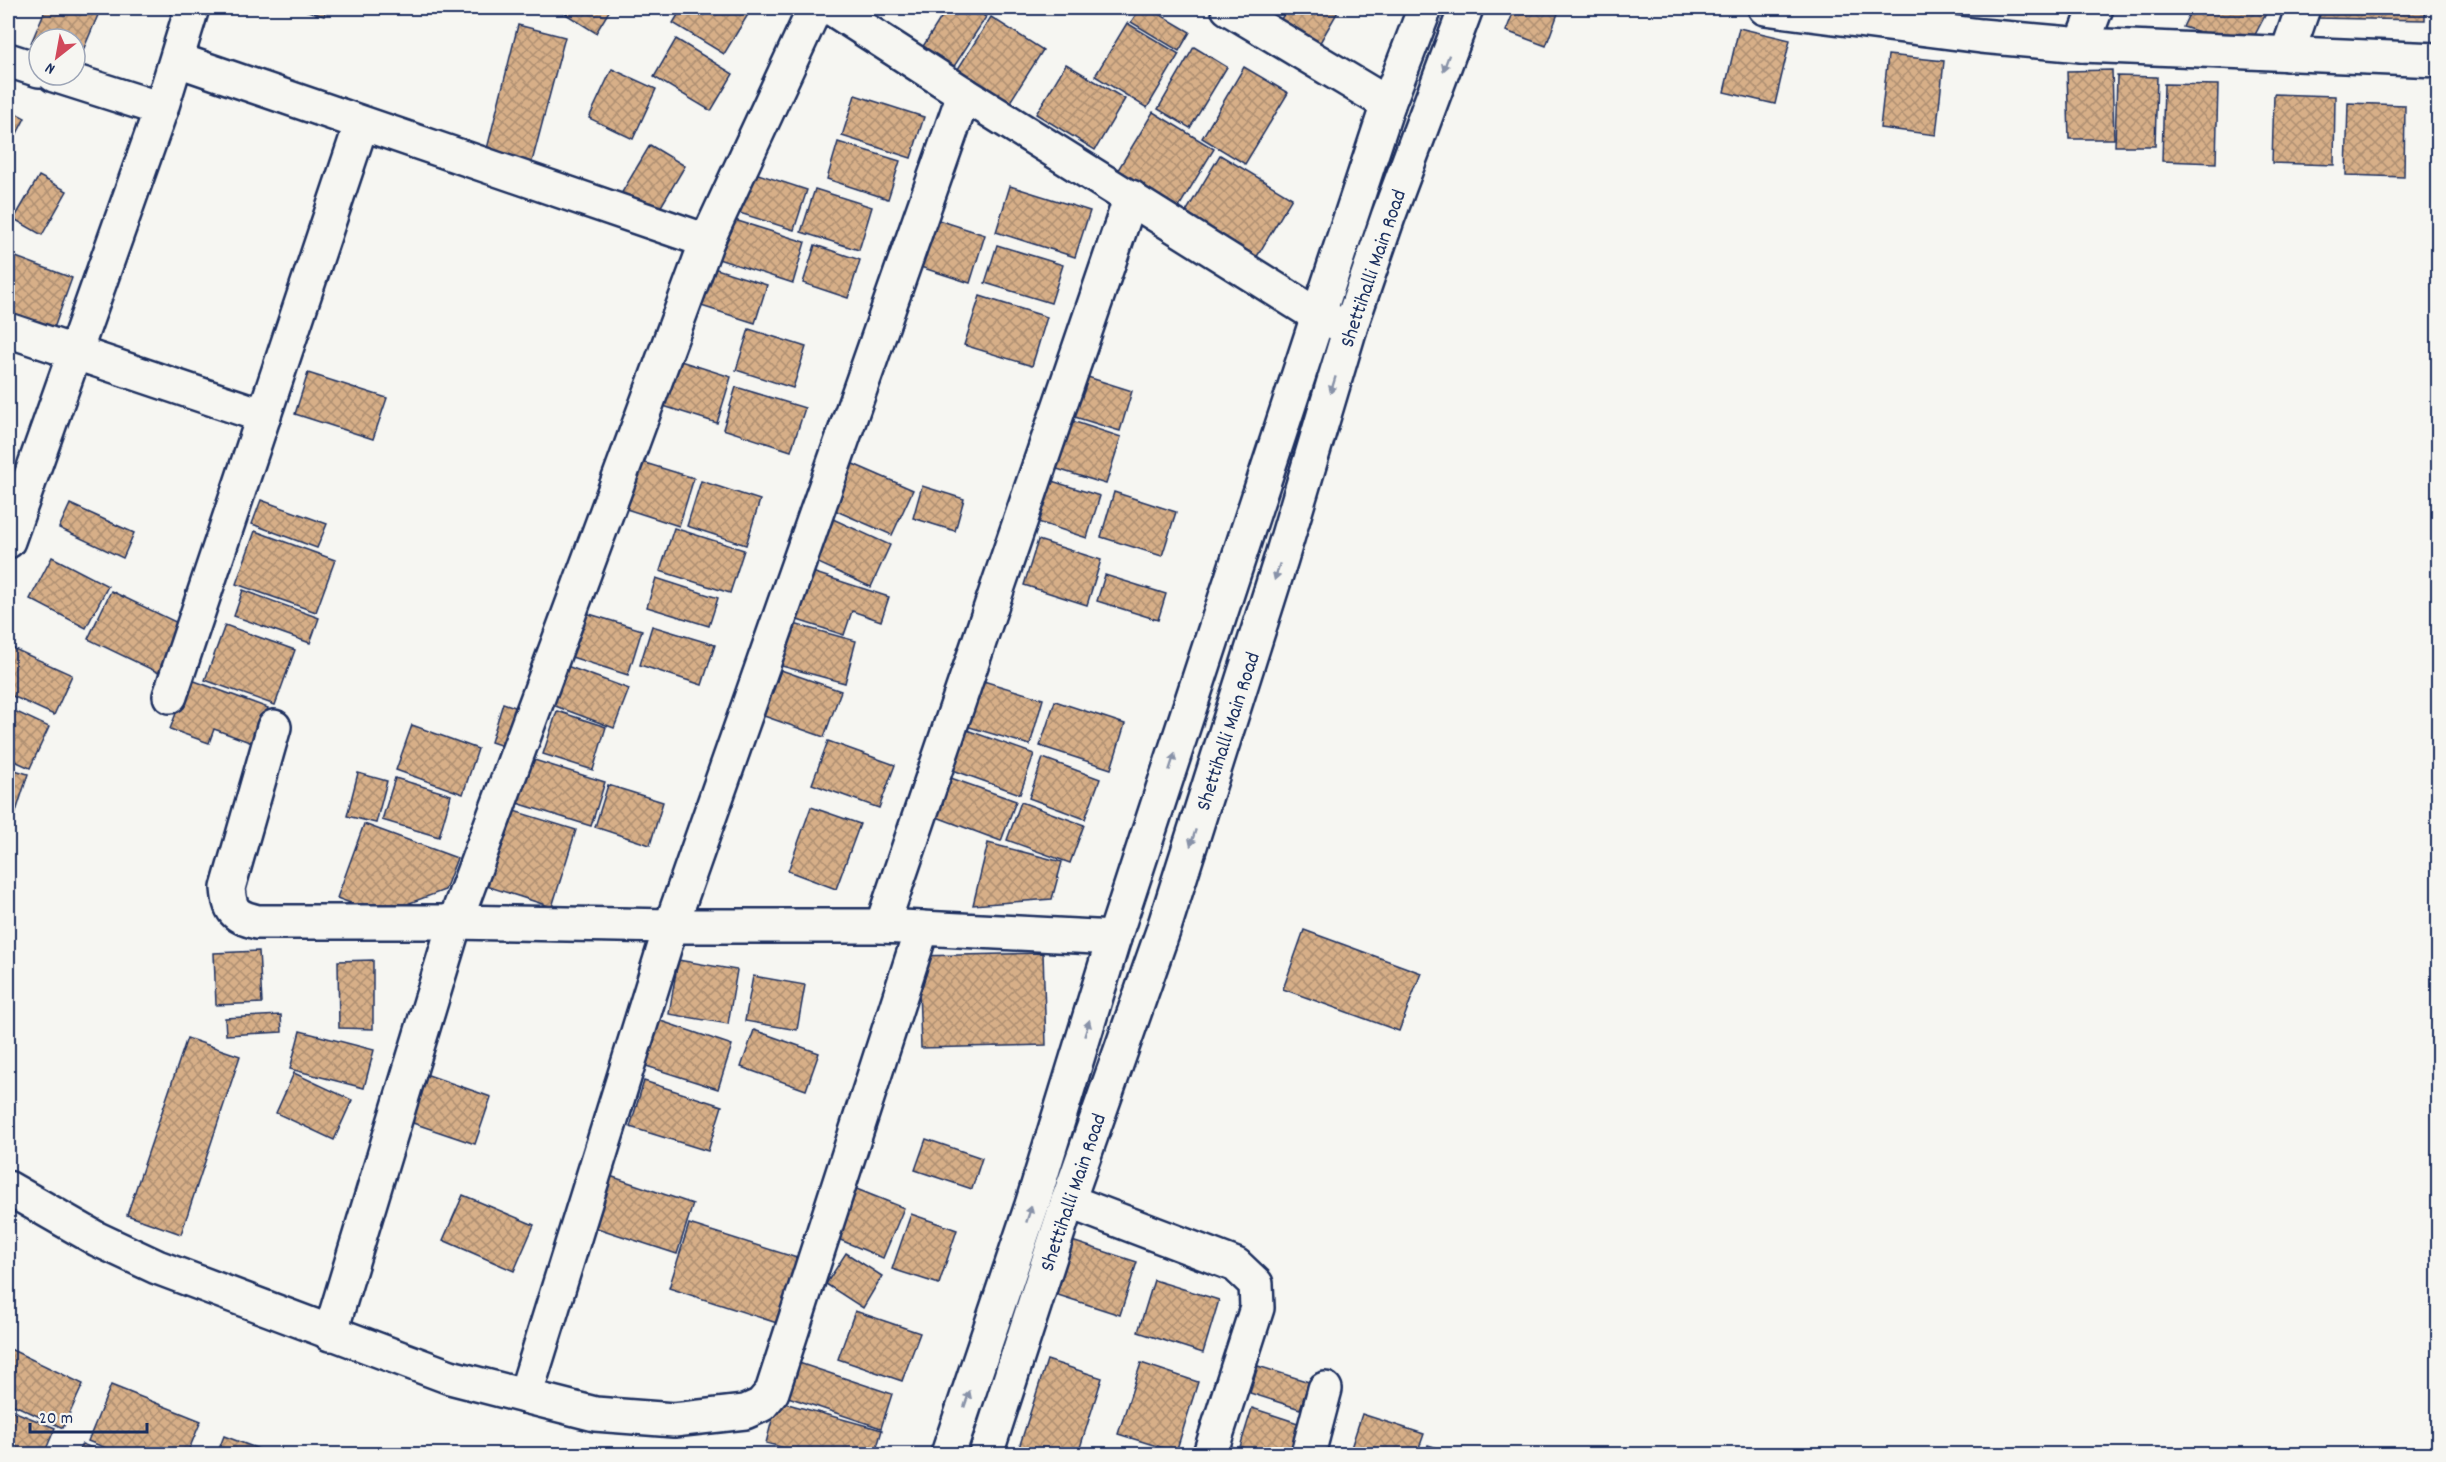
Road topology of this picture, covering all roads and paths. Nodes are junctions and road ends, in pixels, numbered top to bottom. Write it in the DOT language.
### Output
graph roads {
  1 [pos="192,8"];
  2 [pos="815,8"];
  3 [pos="831,8"];
  4 [pos="1228,8"];
  5 [pos="1425,8"];
  6 [pos="1466,8"];
  7 [pos="1765,8"];
  8 [pos="2096,8"];
  9 [pos="2303,8"];
  10 [pos="1888,15"];
  11 [pos="2082,45"];
  12 [pos="2287,54"];
  13 [pos="8,60"];
  14 [pos="178,60"];
  15 [pos="2439,60"];
  16 [pos="27,66"];
  17 [pos="87,85"];
  18 [pos="964,94"];
  19 [pos="1388,104"];
  20 [pos="161,109"];
  21 [pos="362,125"];
  22 [pos="1131,197"];
  23 [pos="707,241"];
  24 [pos="1318,316"];
  25 [pos="1350,328"];
  26 [pos="8,330"];
  27 [pos="74,352"];
  28 [pos="264,416"];
  29 [pos="8,534"];
  30 [pos="170,696"];
  31 [pos="274,727"];
  32 [pos="454,922"];
  33 [pos="671,926"];
  34 [pos="882,926"];
  35 [pos="922,928"];
  36 [pos="1114,938"];
  37 [pos="8,1188"];
  38 [pos="1068,1201"];
  39 [pos="330,1334"];
  40 [pos="1325,1389"];
  41 [pos="525,1396"];
  42 [pos="948,1455"];
  43 [pos="986,1455"];
  44 [pos="1210,1455"];
  45 [pos="1308,1455"];
  1 -- 14 [label="street"];
  2 -- 23 [label="street"];
  3 -- 18 [label="street"];
  4 -- 19 [label="street"];
  5 -- 19 [label="street, Shettihalli Main Road"];
  6 -- 25 [label="street, Shettihalli Main Road, one-way"];
  7 -- 10 [label="street"];
  8 -- 11 [label="street"];
  9 -- 12 [label="street"];
  10 -- 11 [label="street"];
  11 -- 12 [label="street"];
  12 -- 15 [label="street"];
  13 -- 16 [label="street"];
  14 -- 20 [label="street"];
  14 -- 21 [label="street"];
  17 -- 20 [label="street"];
  18 -- 22 [label="street"];
  18 -- 33 [label="street"];
  19 -- 24 [label="street, Shettihalli Main Road"];
  20 -- 27 [label="street"];
  21 -- 23 [label="street"];
  21 -- 28 [label="street"];
  22 -- 24 [label="street"];
  22 -- 34 [label="street"];
  23 -- 32 [label="street"];
  24 -- 25 [label="street"];
  36 -- 24 [label="street, Shettihalli Main Road, one-way"];
  25 -- 38 [label="street, Shettihalli Main Road, one-way"];
  26 -- 27 [label="street"];
  27 -- 28 [label="street"];
  27 -- 29 [label="street"];
  28 -- 30 [label="street"];
  31 -- 32 [label="street"];
  32 -- 33 [label="street"];
  32 -- 39 [label="street"];
  33 -- 34 [label="street"];
  33 -- 41 [label="street"];
  34 -- 35 [label="street"];
  35 -- 36 [label="street"];
  35 -- 41 [label="street"];
  42 -- 36 [label="street, Shettihalli Main Road, one-way"];
  37 -- 39 [label="street"];
  38 -- 43 [label="street, Shettihalli Main Road"];
  38 -- 44 [label="street"];
  39 -- 41 [label="street"];
  40 -- 45 [label="street"];
}
